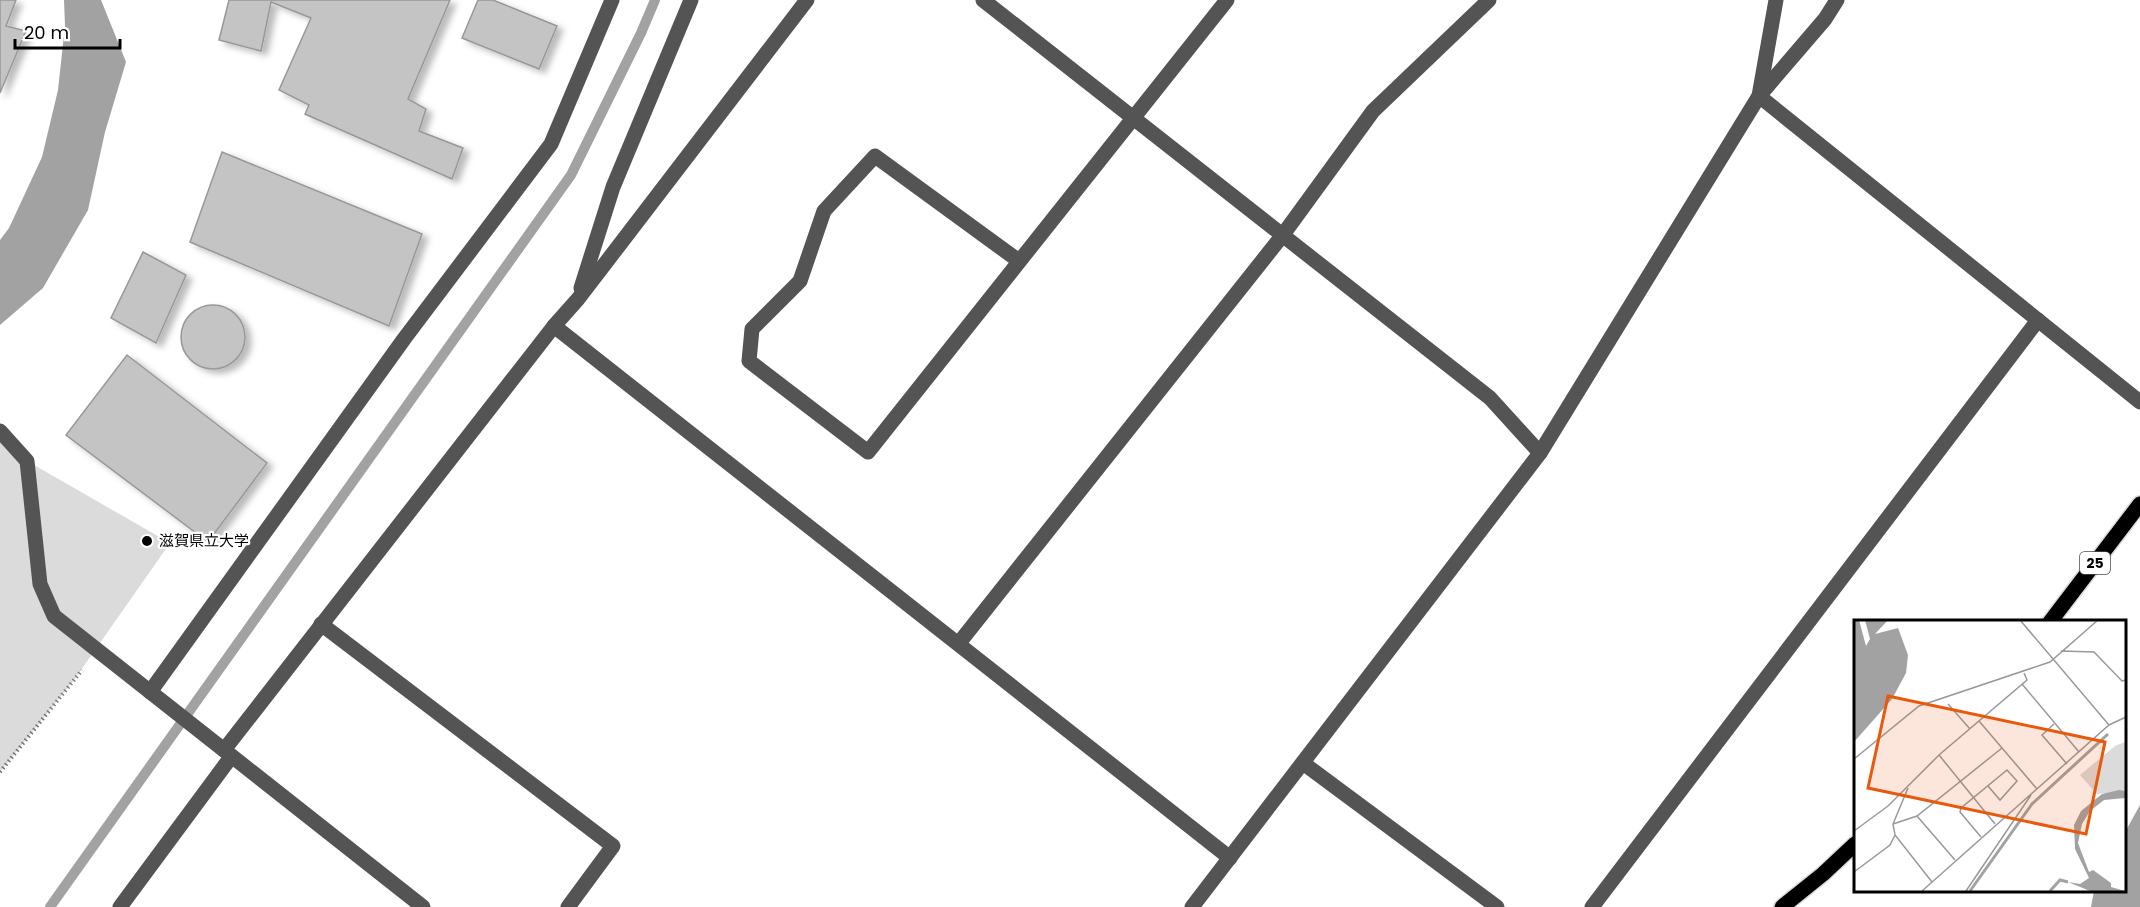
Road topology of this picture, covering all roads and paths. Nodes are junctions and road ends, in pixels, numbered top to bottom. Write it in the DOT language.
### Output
graph roads {
  1 [pos="612,0"];
  2 [pos="691,0"];
  3 [pos="807,0"];
  4 [pos="983,0"];
  5 [pos="1227,0"];
  6 [pos="1489,0"];
  7 [pos="1776,0"];
  8 [pos="1837,0"];
  9 [pos="1759,96"];
  10 [pos="1133,118"];
  11 [pos="1282,236"];
  12 [pos="1019,261"];
  13 [pos="578,299"];
  14 [pos="2038,320"];
  15 [pos="554,326"];
  16 [pos="2140,402"];
  17 [pos="0,431"];
  18 [pos="1540,453"];
  19 [pos="2140,504"];
  20 [pos="2052,620"];
  21 [pos="321,624"];
  22 [pos="958,643"];
  23 [pos="97,651"];
  24 [pos="150,692"];
  25 [pos="227,754"];
  26 [pos="1302,763"];
  27 [pos="0,772"];
  28 [pos="1854,845"];
  29 [pos="1230,858"];
  30 [pos="120,907"];
  31 [pos="423,907"];
  32 [pos="568,907"];
  33 [pos="1192,907"];
  34 [pos="1497,907"];
  35 [pos="1592,907"];
  36 [pos="1782,907"];
  1 -- 24 [label="street"];
  2 -- 13 [label="street"];
  3 -- 13 [label="street"];
  4 -- 10 [label="street"];
  5 -- 10 [label="street"];
  6 -- 11 [label="street"];
  7 -- 9 [label="street"];
  8 -- 9 [label="street"];
  9 -- 14 [label="street"];
  9 -- 18 [label="street"];
  10 -- 11 [label="street"];
  10 -- 12 [label="street"];
  11 -- 18 [label="street"];
  11 -- 22 [label="street"];
  12 -- 12 [label="street"];
  13 -- 15 [label="street"];
  14 -- 16 [label="street"];
  14 -- 35 [label="street"];
  15 -- 21 [label="street"];
  15 -- 22 [label="street"];
  17 -- 23 [label="street"];
  18 -- 26 [label="street"];
  19 -- 20 [label="main road, 25"];
  21 -- 25 [label="street"];
  21 -- 32 [label="street"];
  22 -- 29 [label="street"];
  23 -- 24 [label="street"];
  23 -- 27 [label="path"];
  24 -- 25 [label="street"];
  25 -- 30 [label="street"];
  25 -- 31 [label="street"];
  26 -- 29 [label="street"];
  26 -- 34 [label="street"];
  28 -- 36 [label="main road"];
  29 -- 33 [label="street"];
}
